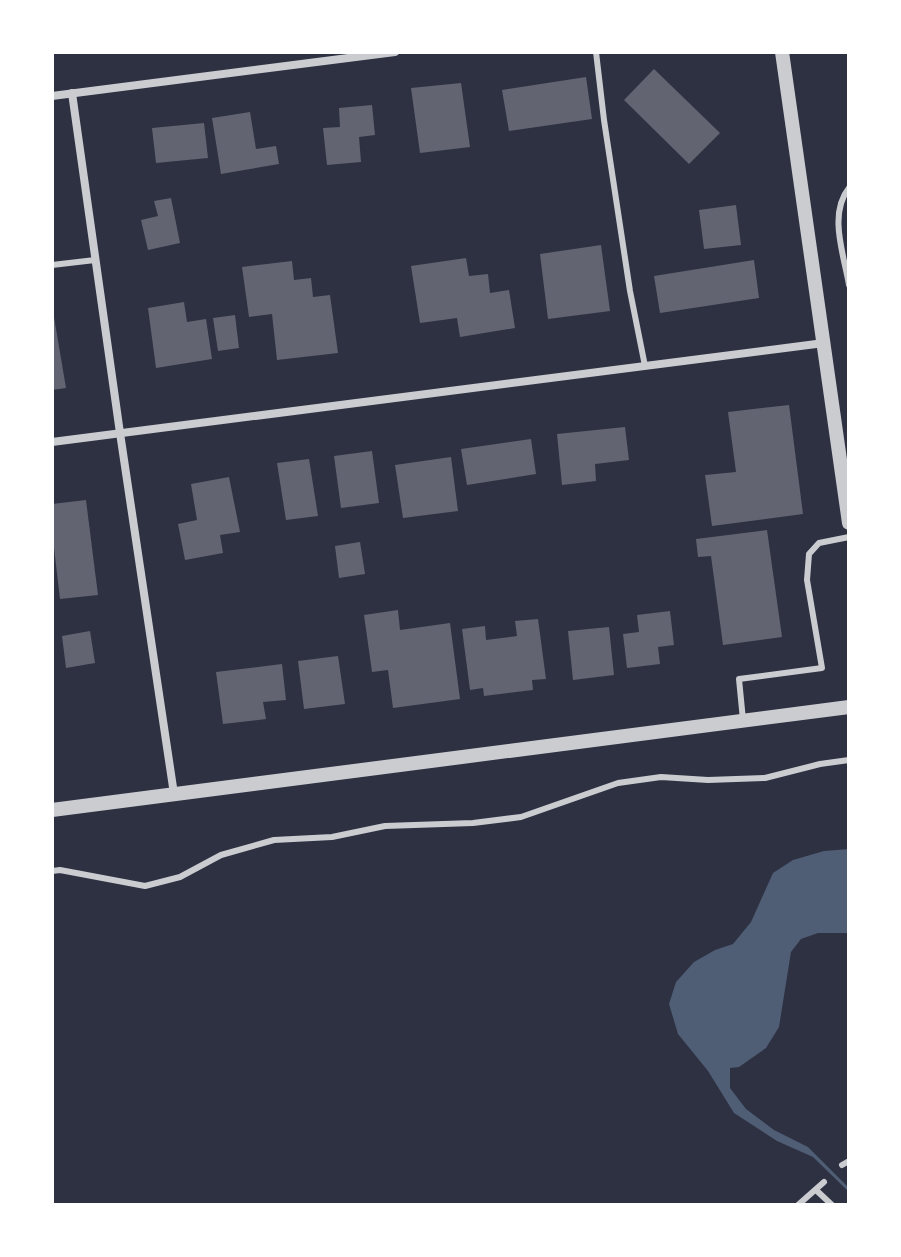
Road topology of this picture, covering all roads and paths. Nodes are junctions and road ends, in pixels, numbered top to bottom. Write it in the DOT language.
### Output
graph roads {
  1 [pos="395,52"];
  2 [pos="596,52"];
  3 [pos="782,52"];
  4 [pos="72,93"];
  5 [pos="52,96"];
  6 [pos="849,188"];
  7 [pos="95,260"];
  8 [pos="52,265"];
  9 [pos="849,285"];
  10 [pos="824,343"];
  11 [pos="645,366"];
  12 [pos="120,433"];
  13 [pos="52,442"];
  14 [pos="849,523"];
  15 [pos="849,537"];
  16 [pos="849,707"];
  17 [pos="743,720"];
  18 [pos="849,760"];
  19 [pos="174,794"];
  20 [pos="52,810"];
  21 [pos="52,871"];
  22 [pos="824,1182"];
  23 [pos="816,1190"];
  24 [pos="798,1205"];
  25 [pos="832,1205"];
  1 -- 4 [label="street"];
  2 -- 11 [label="lane"];
  3 -- 10 [label="street"];
  4 -- 5 [label="street"];
  4 -- 7 [label="street"];
  6 -- 9 [label="lane"];
  7 -- 8 [label="lane"];
  7 -- 12 [label="street"];
  10 -- 11 [label="street"];
  10 -- 14 [label="street"];
  11 -- 12 [label="street"];
  12 -- 13 [label="street"];
  12 -- 19 [label="street"];
  15 -- 17 [label="lane"];
  16 -- 17 [label="street"];
  17 -- 19 [label="street"];
  18 -- 21 [label="lane"];
  19 -- 20 [label="street"];
  22 -- 23 [label="lane"];
  23 -- 24 [label="lane"];
  23 -- 25 [label="lane"];
}
